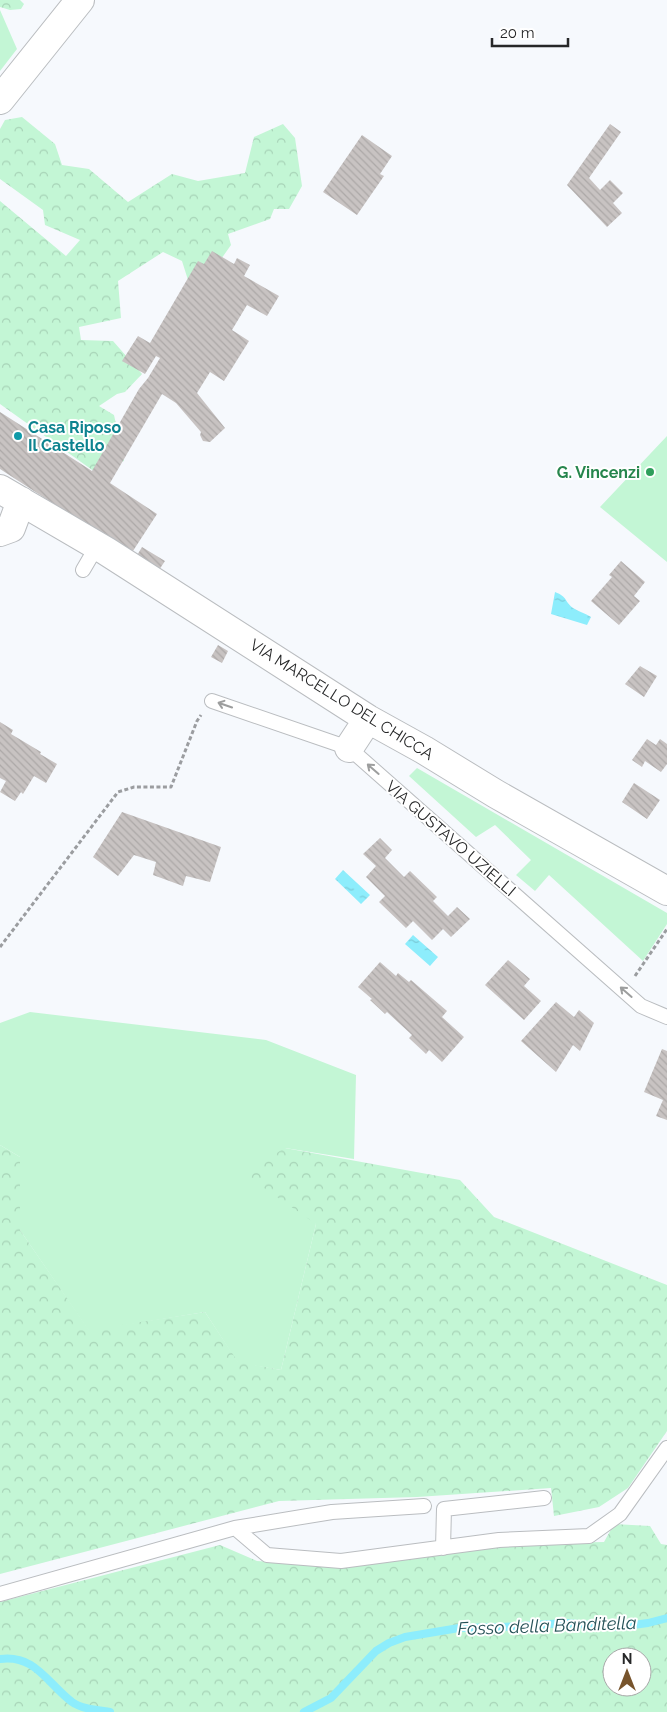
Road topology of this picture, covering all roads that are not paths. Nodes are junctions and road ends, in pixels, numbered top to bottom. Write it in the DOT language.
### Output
graph roads {
  1 [pos="80,0"];
  2 [pos="0,100"];
  3 [pos="11,495"];
  4 [pos="0,532"];
  5 [pos="97,546"];
  6 [pos="83,570"];
  7 [pos="212,701"];
  8 [pos="368,719"];
  9 [pos="349,748"];
  10 [pos="667,891"];
  11 [pos="667,1017"];
  12 [pos="667,1448"];
  13 [pos="544,1498"];
  14 [pos="424,1506"];
  15 [pos="235,1528"];
  16 [pos="443,1548"];
  17 [pos="0,1594"];
  1 -- 2 [label="street"];
  3 -- 4 [label="street"];
  3 -- 5 [label="street, VIA MARCELLO DEL CHICCA"];
  5 -- 6 [label="lane"];
  5 -- 8 [label="street, VIA MARCELLO DEL CHICCA"];
  9 -- 7 [label="lane, VIA GUSTAVO UZIELLI, one-way"];
  8 -- 9 [label="street"];
  8 -- 10 [label="street, VIA MARCELLO DEL CHICCA"];
  11 -- 9 [label="lane, VIA GUSTAVO UZIELLI, one-way"];
  12 -- 16 [label="lane"];
  13 -- 16 [label="lane"];
  14 -- 15 [label="lane"];
  15 -- 16 [label="lane"];
  15 -- 17 [label="lane"];
}
